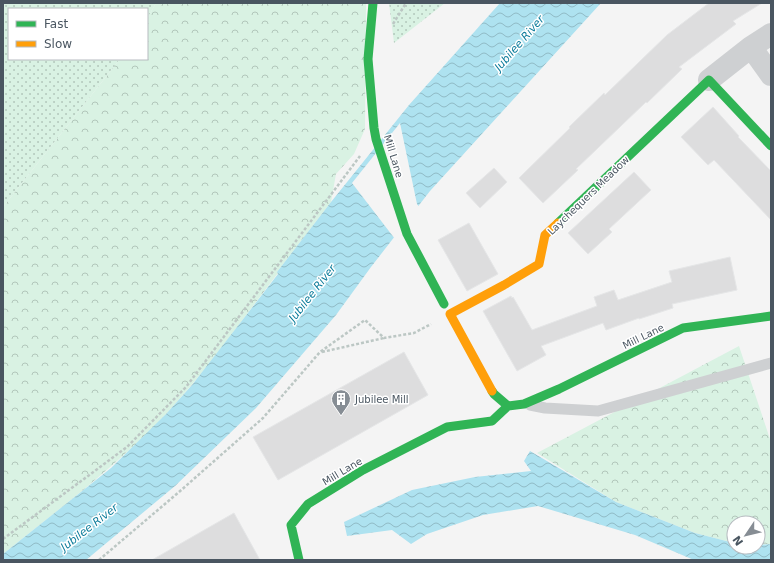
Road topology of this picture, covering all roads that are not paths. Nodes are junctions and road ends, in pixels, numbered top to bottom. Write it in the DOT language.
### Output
graph roads {
  1 [pos="372,3"];
  2 [pos="771,34"];
  3 [pos="751,47"];
  4 [pos="771,75"];
  5 [pos="709,80"];
  6 [pos="771,146"];
  7 [pos="444,304"];
  8 [pos="771,316"];
  9 [pos="771,363"];
  10 [pos="524,404"];
  11 [pos="508,406"];
  12 [pos="299,560"];
  1 -- 7 [label="street, Mill Lane"];
  2 -- 3 [label="street, Laychequers Meadow"];
  3 -- 4 [label="street"];
  3 -- 5 [label="street, Laychequers Meadow"];
  5 -- 6 [label="street"];
  5 -- 11 [label="street, Laychequers Meadow"];
  8 -- 10 [label="street, Mill Lane"];
  9 -- 10 [label="lane"];
  10 -- 11 [label="street, Mill Lane"];
  11 -- 12 [label="street, Mill Lane"];
}
